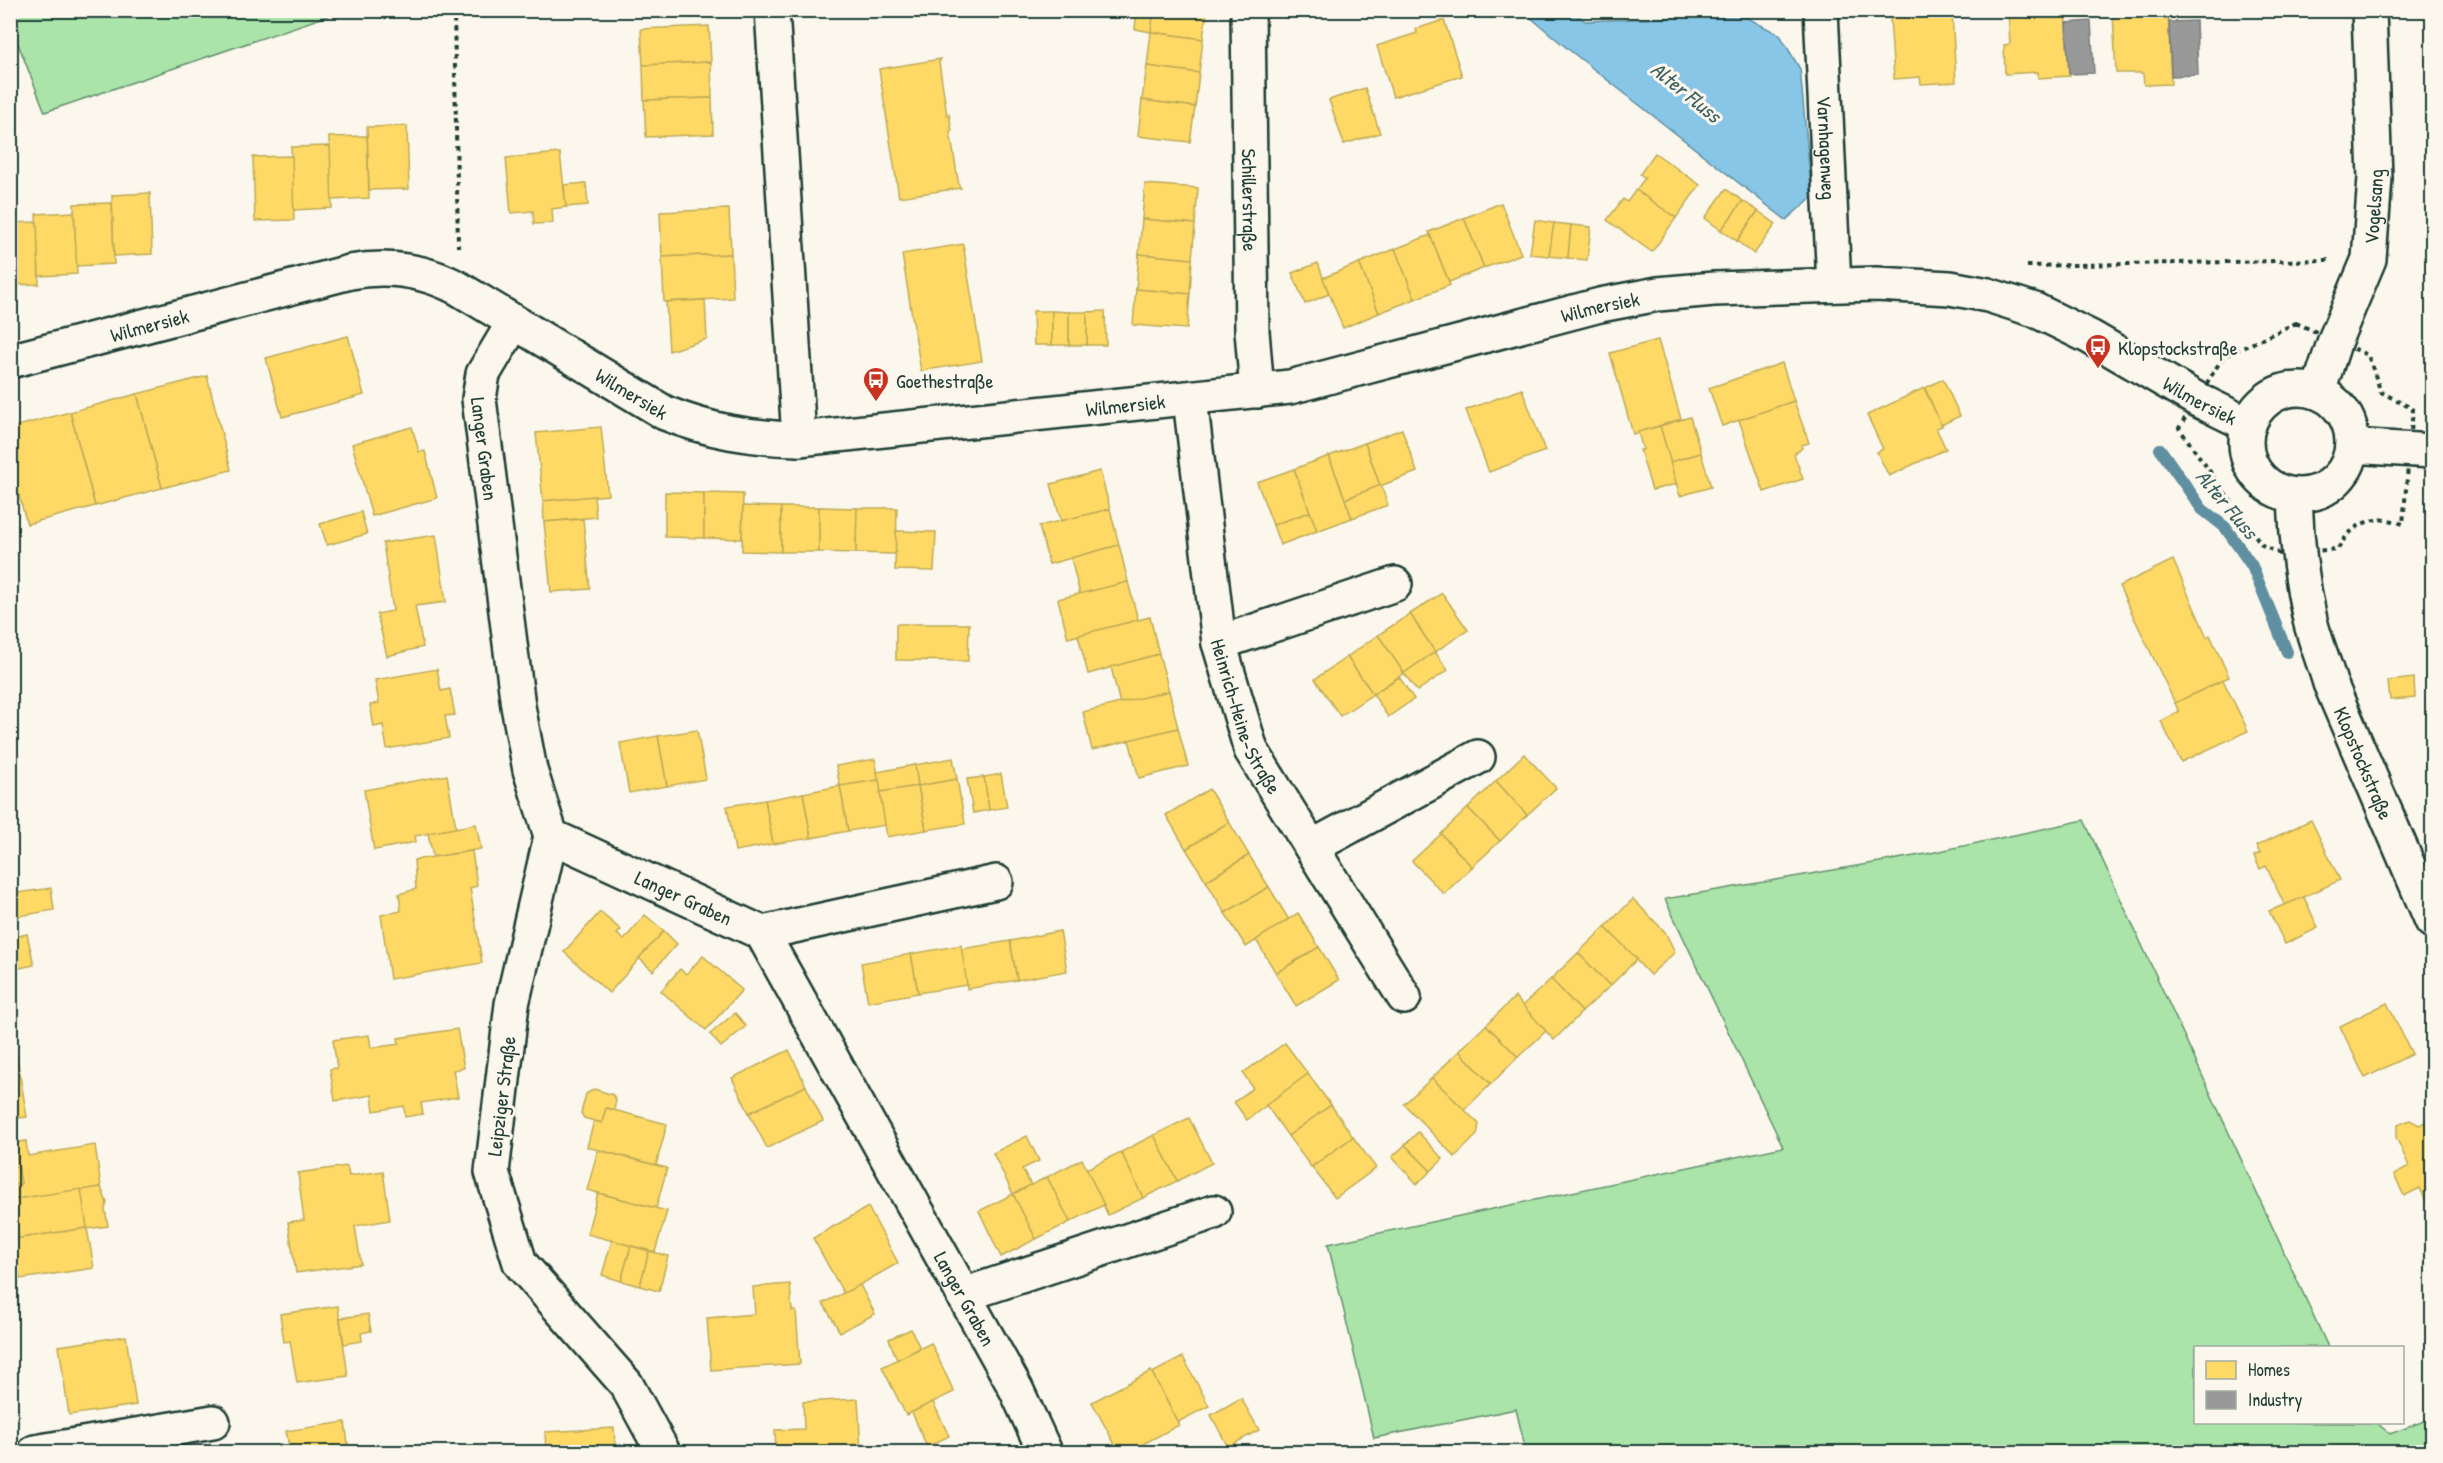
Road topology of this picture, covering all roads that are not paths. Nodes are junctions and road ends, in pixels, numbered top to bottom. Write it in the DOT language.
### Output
graph roads {
  1 [pos="772,10"];
  2 [pos="1248,10"];
  3 [pos="1821,10"];
  4 [pos="2369,10"];
  5 [pos="1833,285"];
  6 [pos="514,322"];
  7 [pos="10,361"];
  8 [pos="1257,391"];
  9 [pos="2318,392"];
  10 [pos="1190,399"];
  11 [pos="2249,425"];
  12 [pos="799,439"];
  13 [pos="2352,446"];
  14 [pos="2421,451"];
  15 [pos="2295,495"];
  16 [pos="1395,584"];
  17 [pos="1219,643"];
  18 [pos="1478,757"];
  19 [pos="551,836"];
  20 [pos="1312,847"];
  21 [pos="996,882"];
  22 [pos="2433,921"];
  23 [pos="762,933"];
  24 [pos="1404,997"];
  25 [pos="1214,1212"];
  26 [pos="963,1295"];
  27 [pos="213,1422"];
  28 [pos="35,1452"];
  29 [pos="663,1452"];
  30 [pos="1045,1452"];
  1 -- 12 [label="street"];
  2 -- 8 [label="street, Schillerstraße"];
  3 -- 5 [label="street, Varnhagenweg"];
  4 -- 9 [label="street, Vogelsang"];
  5 -- 8 [label="street, Wilmersiek"];
  5 -- 11 [label="street, Wilmersiek"];
  6 -- 7 [label="street, Wilmersiek"];
  6 -- 12 [label="street, Wilmersiek"];
  6 -- 19 [label="street, Langer Graben"];
  8 -- 10 [label="street, Wilmersiek"];
  9 -- 11 [label="street"];
  9 -- 13 [label="street"];
  10 -- 12 [label="street, Wilmersiek"];
  10 -- 17 [label="street, Heinrich-Heine-Straße"];
  11 -- 15 [label="street"];
  13 -- 14 [label="street"];
  13 -- 15 [label="street"];
  15 -- 22 [label="street, Klopstockstraße"];
  16 -- 17 [label="street"];
  17 -- 20 [label="street, Heinrich-Heine-Straße"];
  18 -- 20 [label="street"];
  19 -- 23 [label="street, Langer Graben"];
  19 -- 29 [label="street, Leipziger Straße"];
  20 -- 24 [label="street, Heinrich-Heine-Straße"];
  21 -- 23 [label="street"];
  23 -- 26 [label="street, Langer Graben"];
  25 -- 26 [label="street"];
  26 -- 30 [label="street, Langer Graben"];
  27 -- 28 [label="street"];
}
